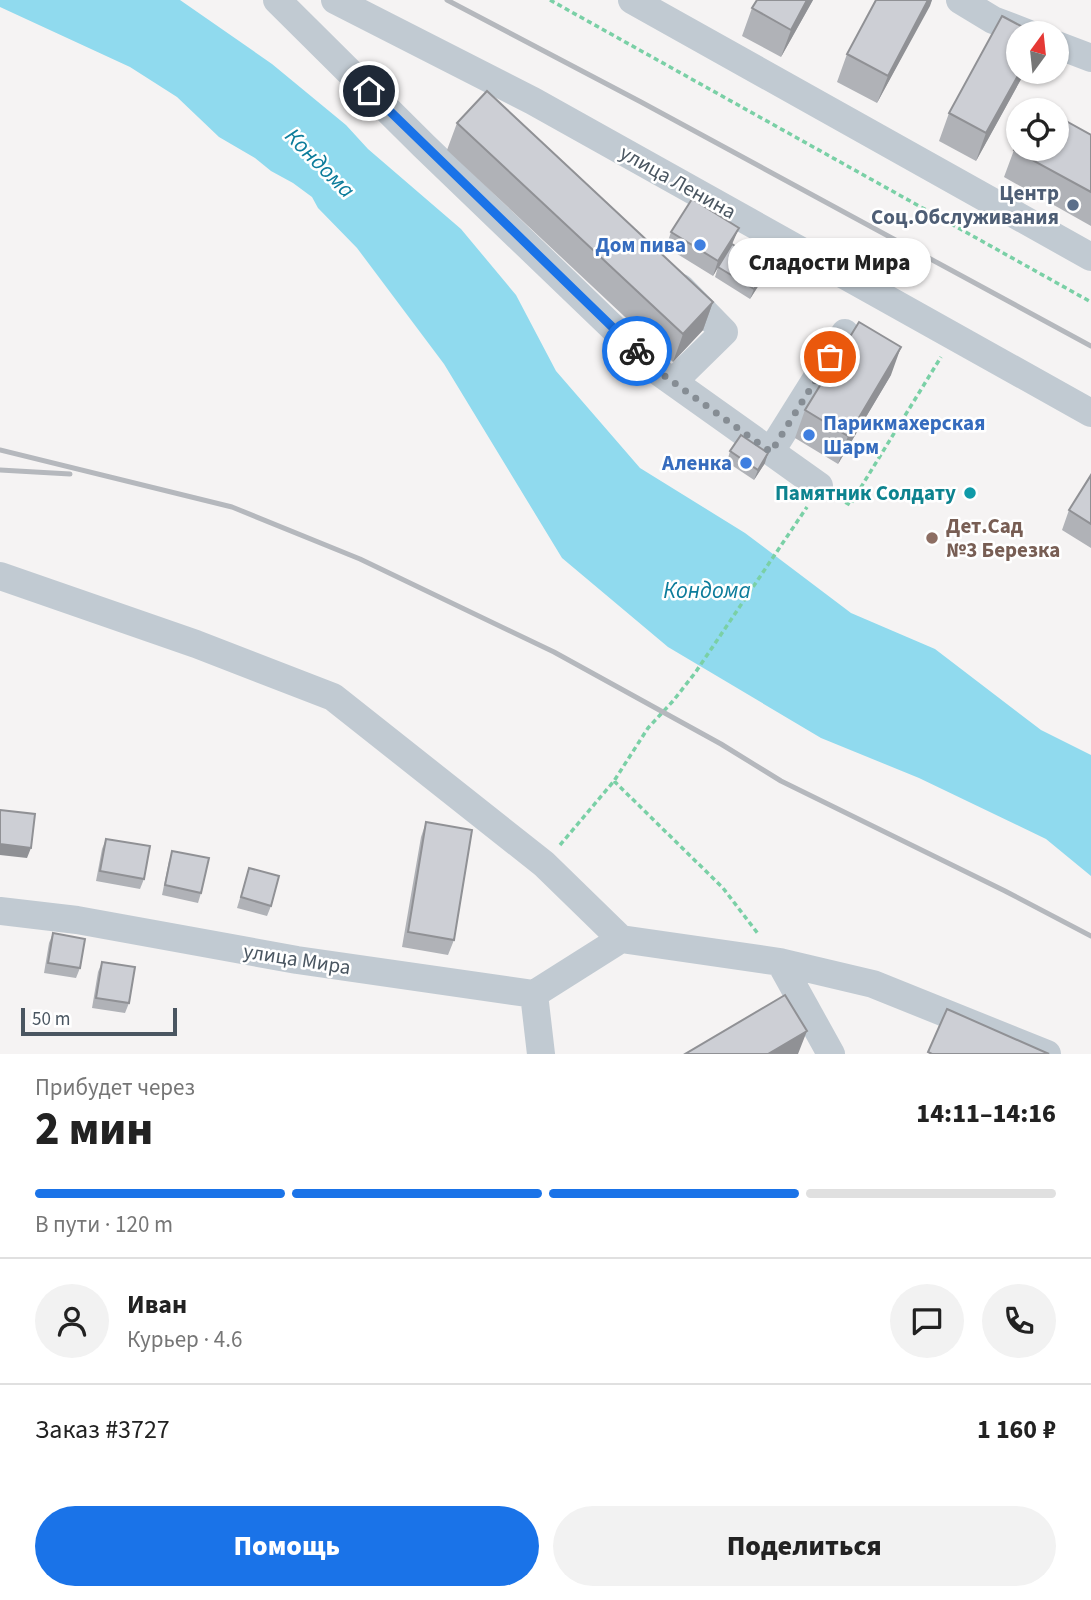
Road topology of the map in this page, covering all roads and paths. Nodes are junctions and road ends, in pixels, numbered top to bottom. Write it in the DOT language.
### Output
graph roads {
  1 [pos="277,0"];
  2 [pos="335,0"];
  3 [pos="550,0"];
  4 [pos="632,0"];
  5 [pos="960,0"];
  6 [pos="1006,25"];
  7 [pos="1069,50"];
  8 [pos="1091,58"];
  9 [pos="463,65"];
  10 [pos="521,124"];
  11 [pos="1091,257"];
  12 [pos="666,272"];
  13 [pos="1091,302"];
  14 [pos="845,333"];
  15 [pos="942,355"];
  16 [pos="673,382"];
  17 [pos="1091,413"];
  18 [pos="771,452"];
  19 [pos="817,491"];
  20 [pos="0,576"];
  21 [pos="614,781"];
  22 [pos="544,864"];
  23 [pos="0,911"];
  24 [pos="621,939"];
  25 [pos="780,962"];
  26 [pos="534,994"];
  27 [pos="541,1054"];
  28 [pos="831,1054"];
  29 [pos="1047,1054"];
  1 -- 16 [label="street"];
  2 -- 9 [label="street, улица Ленина"];
  3 -- 13 [label="path"];
  4 -- 11 [label="street"];
  5 -- 6 [label="street"];
  7 -- 8 [label="street"];
  9 -- 10 [label="street"];
  9 -- 17 [label="street, улица Ленина"];
  12 -- 16 [label="street"];
  14 -- 18 [label="street"];
  15 -- 19 [label="path"];
  16 -- 18 [label="street"];
  18 -- 19 [label="street"];
  19 -- 21 [label="path"];
  20 -- 22 [label="street"];
  21 -- 22 [label="path"];
  21 -- 25 [label="path"];
  22 -- 24 [label="street"];
  23 -- 26 [label="street, улица Мира"];
  24 -- 25 [label="street"];
  24 -- 26 [label="street"];
  25 -- 28 [label="street"];
  25 -- 29 [label="street"];
  26 -- 27 [label="street"];
}
